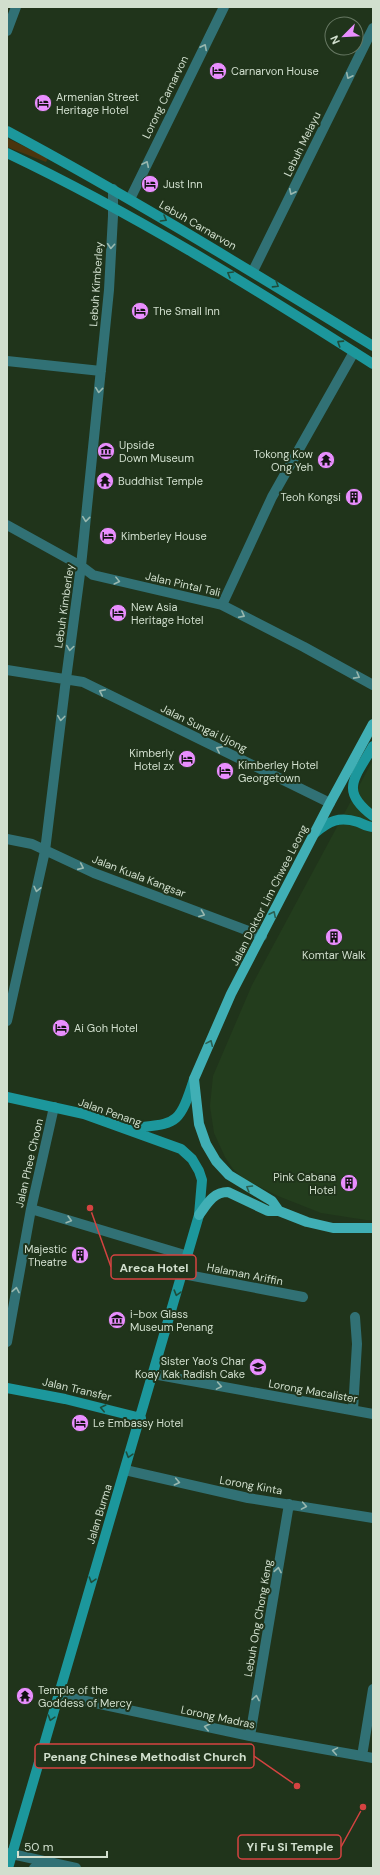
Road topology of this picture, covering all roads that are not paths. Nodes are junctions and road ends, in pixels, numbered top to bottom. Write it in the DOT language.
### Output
graph roads {
  1 [pos="16,7"];
  2 [pos="224,7"];
  3 [pos="373,28"];
  4 [pos="7,31"];
  5 [pos="7,131"];
  6 [pos="7,153"];
  7 [pos="113,189"];
  8 [pos="130,199"];
  9 [pos="113,207"];
  10 [pos="253,271"];
  11 [pos="373,346"];
  12 [pos="354,352"];
  13 [pos="7,361"];
  14 [pos="373,364"];
  15 [pos="101,371"];
  16 [pos="7,525"];
  17 [pos="81,566"];
  18 [pos="222,605"];
  19 [pos="7,670"];
  20 [pos="66,679"];
  21 [pos="373,685"];
  22 [pos="373,724"];
  23 [pos="373,746"];
  24 [pos="330,803"];
  25 [pos="373,816"];
  26 [pos="373,827"];
  27 [pos="315,833"];
  28 [pos="7,839"];
  29 [pos="45,851"];
  30 [pos="262,936"];
  31 [pos="7,1021"];
  32 [pos="194,1079"];
  33 [pos="7,1097"];
  34 [pos="54,1107"];
  35 [pos="128,1129"];
  36 [pos="197,1166"];
  37 [pos="31,1210"];
  38 [pos="279,1211"];
  39 [pos="200,1215"];
  40 [pos="373,1228"];
  41 [pos="188,1256"];
  42 [pos="183,1274"];
  43 [pos="303,1297"];
  44 [pos="355,1317"];
  45 [pos="7,1342"];
  46 [pos="153,1374"];
  47 [pos="7,1388"];
  48 [pos="353,1410"];
  49 [pos="373,1414"];
  50 [pos="141,1418"];
  51 [pos="125,1470"];
  52 [pos="289,1504"];
  53 [pos="373,1518"];
  54 [pos="373,1689"];
  55 [pos="58,1695"];
  56 [pos="250,1736"];
  57 [pos="362,1756"];
  58 [pos="373,1758"];
  59 [pos="9,1853"];
  60 [pos="50,1863"];
  61 [pos="8,1868"];
  62 [pos="34,1868"];
  63 [pos="76,1868"];
  1 -- 4 [label="street"];
  8 -- 2 [label="street, Lorong Carnarvon, one-way"];
  3 -- 10 [label="street, Lebuh Melayu, one-way"];
  5 -- 7 [label="main road, Lebuh Carnarvon"];
  6 -- 9 [label="main road"];
  7 -- 8 [label="main road, Lebuh Carnarvon"];
  7 -- 9 [label="street, Lebuh Kimberley"];
  8 -- 10 [label="main road, Lebuh Carnarvon, one-way"];
  12 -- 9 [label="main road, one-way"];
  9 -- 15 [label="street, Lebuh Kimberley, one-way"];
  10 -- 11 [label="main road, Lebuh Carnarvon, one-way"];
  12 -- 14 [label="main road"];
  12 -- 18 [label="street"];
  13 -- 15 [label="street"];
  15 -- 17 [label="street, Lebuh Kimberley, one-way"];
  16 -- 17 [label="street, Jalan Pintal Tali"];
  17 -- 18 [label="street, Jalan Pintal Tali, one-way"];
  17 -- 20 [label="street, Lebuh Kimberley, one-way"];
  18 -- 21 [label="street, Jalan Pintal Tali, one-way"];
  19 -- 20 [label="street, Jalan Sungai Ujong"];
  24 -- 20 [label="street, Jalan Sungai Ujong, one-way"];
  20 -- 29 [label="street, Lebuh Kimberley, one-way"];
  22 -- 24 [label="main road, Jalan Doktor Lim Chwee Leong"];
  23 -- 25 [label="main road"];
  24 -- 27 [label="main road, Jalan Doktor Lim Chwee Leong"];
  26 -- 27 [label="main road"];
  30 -- 27 [label="main road, Jalan Doktor Lim Chwee Leong, one-way"];
  28 -- 29 [label="street, Jalan Kuala Kangsar"];
  29 -- 30 [label="street, Jalan Kuala Kangsar, one-way"];
  29 -- 31 [label="street, Lebuh Kimberley, one-way"];
  32 -- 30 [label="main road, Jalan Doktor Lim Chwee Leong, one-way"];
  32 -- 35 [label="main road"];
  38 -- 32 [label="main road, one-way"];
  33 -- 34 [label="main road, Jalan Penang"];
  34 -- 35 [label="main road, Jalan Penang"];
  34 -- 37 [label="street, Jalan Phee Choon"];
  35 -- 36 [label="main road, Jalan Penang"];
  36 -- 39 [label="main road, Jalan Burma"];
  37 -- 41 [label="street, one-way"];
  45 -- 37 [label="street, Jalan Phee Choon, one-way"];
  38 -- 39 [label="main road"];
  38 -- 40 [label="main road"];
  39 -- 41 [label="main road, Jalan Burma"];
  41 -- 42 [label="main road, Jalan Burma"];
  42 -- 43 [label="street, Halaman Ariffin"];
  42 -- 46 [label="main road, Jalan Burma, one-way"];
  44 -- 48 [label="street"];
  46 -- 48 [label="street, Lorong Macalister, one-way"];
  46 -- 50 [label="main road, Jalan Burma"];
  50 -- 47 [label="main road, Jalan Transfer, one-way"];
  48 -- 49 [label="street, Lorong Macalister"];
  50 -- 51 [label="main road, Jalan Burma, one-way"];
  51 -- 52 [label="street, Lorong Kinta, one-way"];
  51 -- 55 [label="main road, Jalan Burma, one-way"];
  52 -- 53 [label="street, Lorong Kinta, one-way"];
  56 -- 52 [label="street, Lebuh Ong Chong Keng, one-way"];
  54 -- 57 [label="street"];
  56 -- 55 [label="street, Lorong Madras, one-way"];
  55 -- 59 [label="main road, Jalan Burma, one-way"];
  57 -- 56 [label="street, Lorong Madras, one-way"];
  57 -- 58 [label="street, Lorong Madras"];
  59 -- 60 [label="street"];
  59 -- 61 [label="main road, Jalan Burma"];
  60 -- 62 [label="street"];
  60 -- 63 [label="street"];
}
